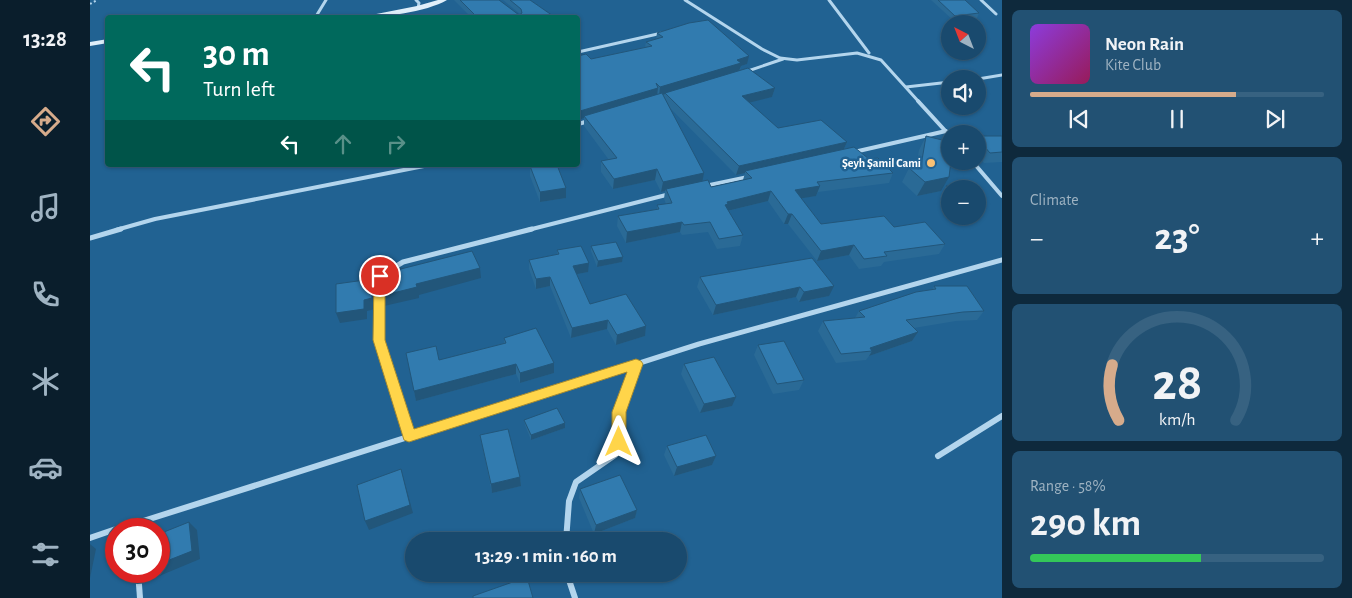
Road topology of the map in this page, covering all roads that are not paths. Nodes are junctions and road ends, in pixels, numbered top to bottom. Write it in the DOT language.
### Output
graph roads {
  1 [pos="326,0"];
  2 [pos="416,0"];
  3 [pos="444,0"];
  4 [pos="685,0"];
  5 [pos="829,0"];
  6 [pos="980,0"];
  7 [pos="418,8"];
  8 [pos="996,14"];
  9 [pos="317,15"];
  10 [pos="377,15"];
  11 [pos="717,20"];
  12 [pos="708,22"];
  13 [pos="671,31"];
  14 [pos="105,42"];
  15 [pos="90,44"];
  16 [pos="580,52"];
  17 [pos="869,53"];
  18 [pos="783,59"];
  19 [pos="738,75"];
  20 [pos="1002,75"];
  21 [pos="986,78"];
  22 [pos="941,83"];
  23 [pos="906,87"];
  24 [pos="594,119"];
  25 [pos="580,123"];
  26 [pos="941,126"];
  27 [pos="941,132"];
  28 [pos="850,153"];
  29 [pos="419,167"];
  30 [pos="980,170"];
  31 [pos="757,175"];
  32 [pos="702,187"];
  33 [pos="674,193"];
  34 [pos="1002,196"];
  35 [pos="90,238"];
  36 [pos="1002,260"];
  37 [pos="636,364"];
  38 [pos="1002,416"];
  39 [pos="409,436"];
  40 [pos="938,456"];
  41 [pos="160,518"];
  42 [pos="567,532"];
  43 [pos="105,533"];
  44 [pos="90,538"];
  45 [pos="570,582"];
  46 [pos="139,583"];
  47 [pos="140,598"];
  48 [pos="576,598"];
  1 -- 9 [label="street"];
  2 -- 7 [label="street"];
  3 -- 7 [label="street"];
  4 -- 11 [label="street"];
  5 -- 17 [label="street"];
  6 -- 8 [label="street"];
  7 -- 10 [label="street"];
  11 -- 12 [label="street"];
  11 -- 18 [label="street"];
  13 -- 16 [label="street"];
  14 -- 15 [label="street"];
  17 -- 18 [label="street"];
  17 -- 23 [label="street"];
  18 -- 19 [label="street"];
  20 -- 21 [label="street"];
  22 -- 23 [label="street"];
  23 -- 26 [label="street"];
  24 -- 25 [label="street"];
  27 -- 28 [label="street"];
  29 -- 35 [label="street"];
  30 -- 34 [label="street"];
  31 -- 32 [label="street"];
  33 -- 39 [label="street"];
  36 -- 37 [label="street"];
  37 -- 39 [label="street"];
  37 -- 42 [label="street"];
  38 -- 40 [label="street"];
  39 -- 41 [label="street"];
  43 -- 44 [label="street"];
  45 -- 48 [label="street"];
  46 -- 47 [label="street"];
}
